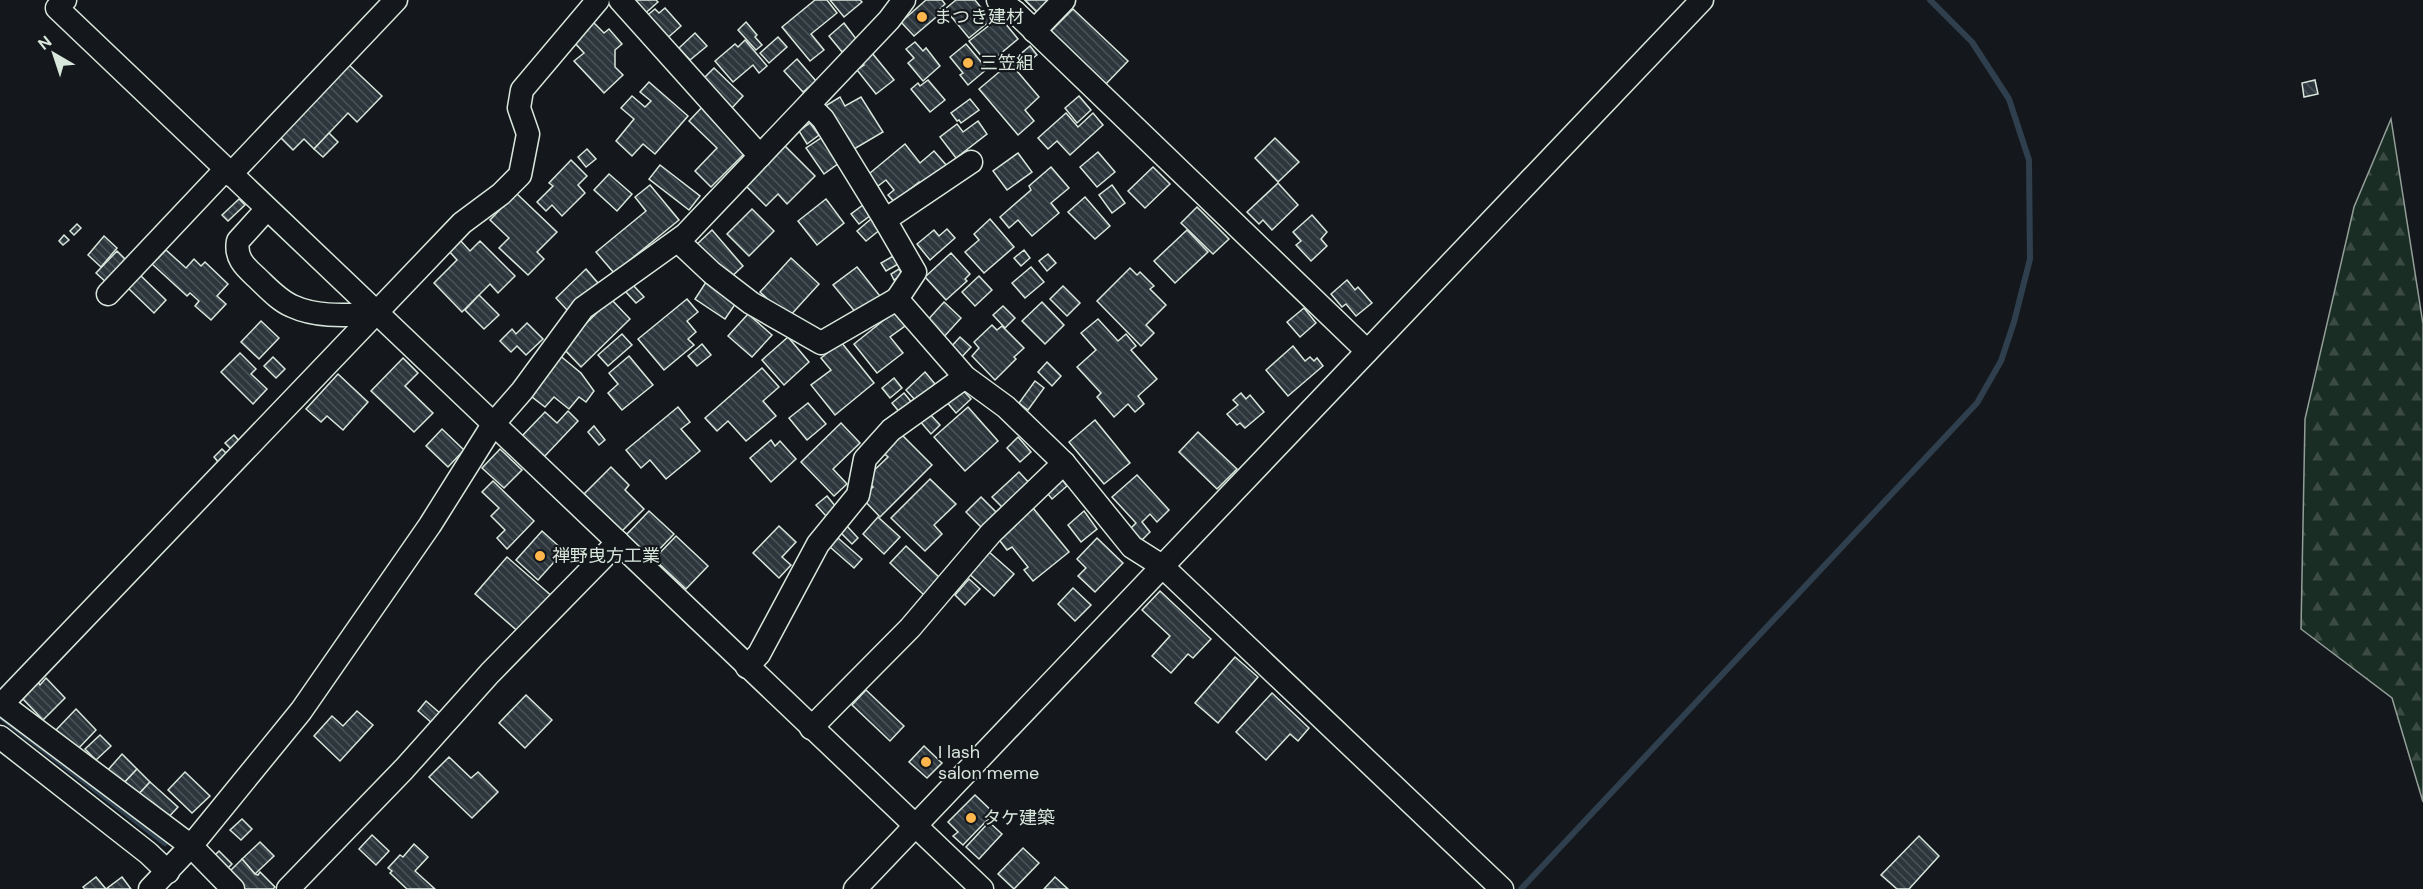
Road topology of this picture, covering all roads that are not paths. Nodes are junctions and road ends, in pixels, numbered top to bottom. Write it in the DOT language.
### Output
graph roads {
  1 [pos="65,0"];
  2 [pos="396,0"];
  3 [pos="598,0"];
  4 [pos="620,0"];
  5 [pos="904,0"];
  6 [pos="998,0"];
  7 [pos="1064,0"];
  8 [pos="1702,0"];
  9 [pos="1034,31"];
  10 [pos="809,105"];
  11 [pos="760,156"];
  12 [pos="971,162"];
  13 [pos="227,172"];
  14 [pos="266,210"];
  15 [pos="885,220"];
  16 [pos="678,241"];
  17 [pos="108,294"];
  18 [pos="897,300"];
  19 [pos="376,314"];
  20 [pos="1367,351"];
  21 [pos="965,376"];
  22 [pos="494,423"];
  23 [pos="1064,463"];
  24 [pos="618,542"];
  25 [pos="1162,566"];
  26 [pos="747,667"];
  27 [pos="811,728"];
  28 [pos="0,737"];
  29 [pos="915,826"];
  30 [pos="191,846"];
  31 [pos="168,872"];
  32 [pos="150,889"];
  33 [pos="233,889"];
  34 [pos="288,889"];
  35 [pos="855,889"];
  36 [pos="982,889"];
  37 [pos="1502,889"];
  1 -- 13 [label="street"];
  2 -- 13 [label="street"];
  3 -- 19 [label="street"];
  4 -- 11 [label="street"];
  5 -- 10 [label="street"];
  6 -- 9 [label="street"];
  7 -- 9 [label="street"];
  8 -- 20 [label="street"];
  9 -- 20 [label="street"];
  10 -- 11 [label="street"];
  10 -- 15 [label="street"];
  11 -- 16 [label="street"];
  12 -- 15 [label="street"];
  13 -- 14 [label="street"];
  13 -- 17 [label="street"];
  14 -- 19 [label="street"];
  14 -- 19 [label="street"];
  15 -- 18 [label="street"];
  16 -- 18 [label="street"];
  16 -- 22 [label="street"];
  18 -- 21 [label="street"];
  19 -- 22 [label="street"];
  19 -- 30 [label="street"];
  20 -- 25 [label="street"];
  21 -- 23 [label="street"];
  21 -- 26 [label="street"];
  22 -- 24 [label="street"];
  22 -- 30 [label="street"];
  23 -- 25 [label="street"];
  23 -- 27 [label="street"];
  24 -- 26 [label="street"];
  24 -- 34 [label="street"];
  25 -- 29 [label="street"];
  25 -- 37 [label="street"];
  26 -- 27 [label="street"];
  27 -- 29 [label="street"];
  28 -- 31 [label="street"];
  29 -- 35 [label="street"];
  29 -- 36 [label="street"];
  30 -- 31 [label="street"];
  30 -- 33 [label="street"];
  31 -- 32 [label="street"];
}
